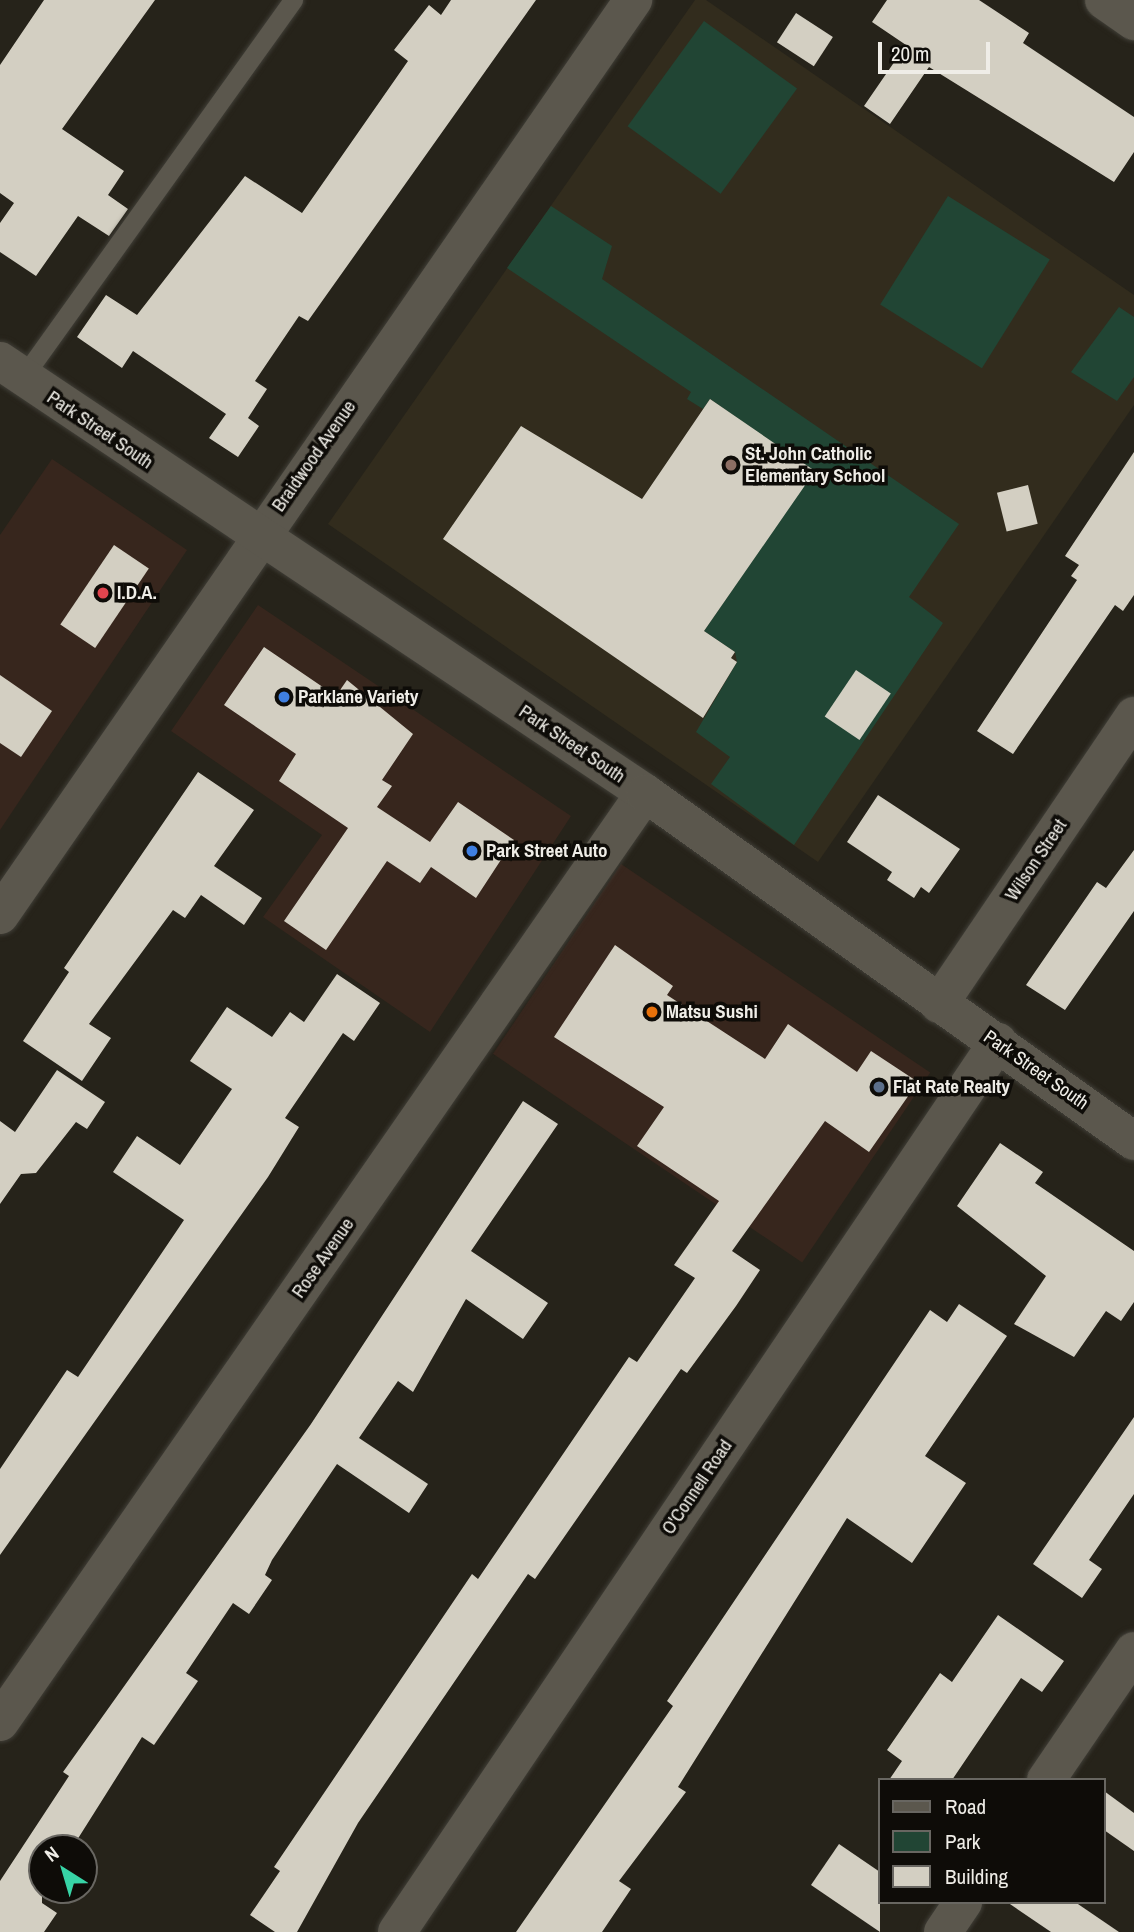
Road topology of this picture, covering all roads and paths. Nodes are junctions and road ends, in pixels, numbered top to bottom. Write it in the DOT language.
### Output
graph roads {
  1 [pos="293,0"];
  2 [pos="633,0"];
  3 [pos="1104,0"];
  4 [pos="1134,21"];
  5 [pos="12,369"];
  6 [pos="259,537"];
  7 [pos="1134,716"];
  8 [pos="645,793"];
  9 [pos="0,915"];
  10 [pos="939,1004"];
  11 [pos="998,1042"];
  12 [pos="1134,1141"];
  13 [pos="1134,1651"];
  14 [pos="0,1722"];
  15 [pos="1047,1778"];
  16 [pos="962,1904"];
  17 [pos="397,1932"];
  18 [pos="943,1932"];
  1 -- 5 [label="lane"];
  2 -- 6 [label="street, Braidwood Avenue"];
  3 -- 4 [label="street"];
  5 -- 6 [label="street, Park Street South"];
  6 -- 8 [label="street, Park Street South"];
  6 -- 9 [label="street, Braidwood Avenue"];
  7 -- 10 [label="street, Wilson Street"];
  8 -- 10 [label="street, Park Street South"];
  8 -- 14 [label="street, Rose Avenue"];
  10 -- 11 [label="street, Park Street South"];
  11 -- 12 [label="street, Park Street South"];
  11 -- 17 [label="street, O'Connell Road"];
  13 -- 15 [label="street"];
  16 -- 18 [label="street"];
}
